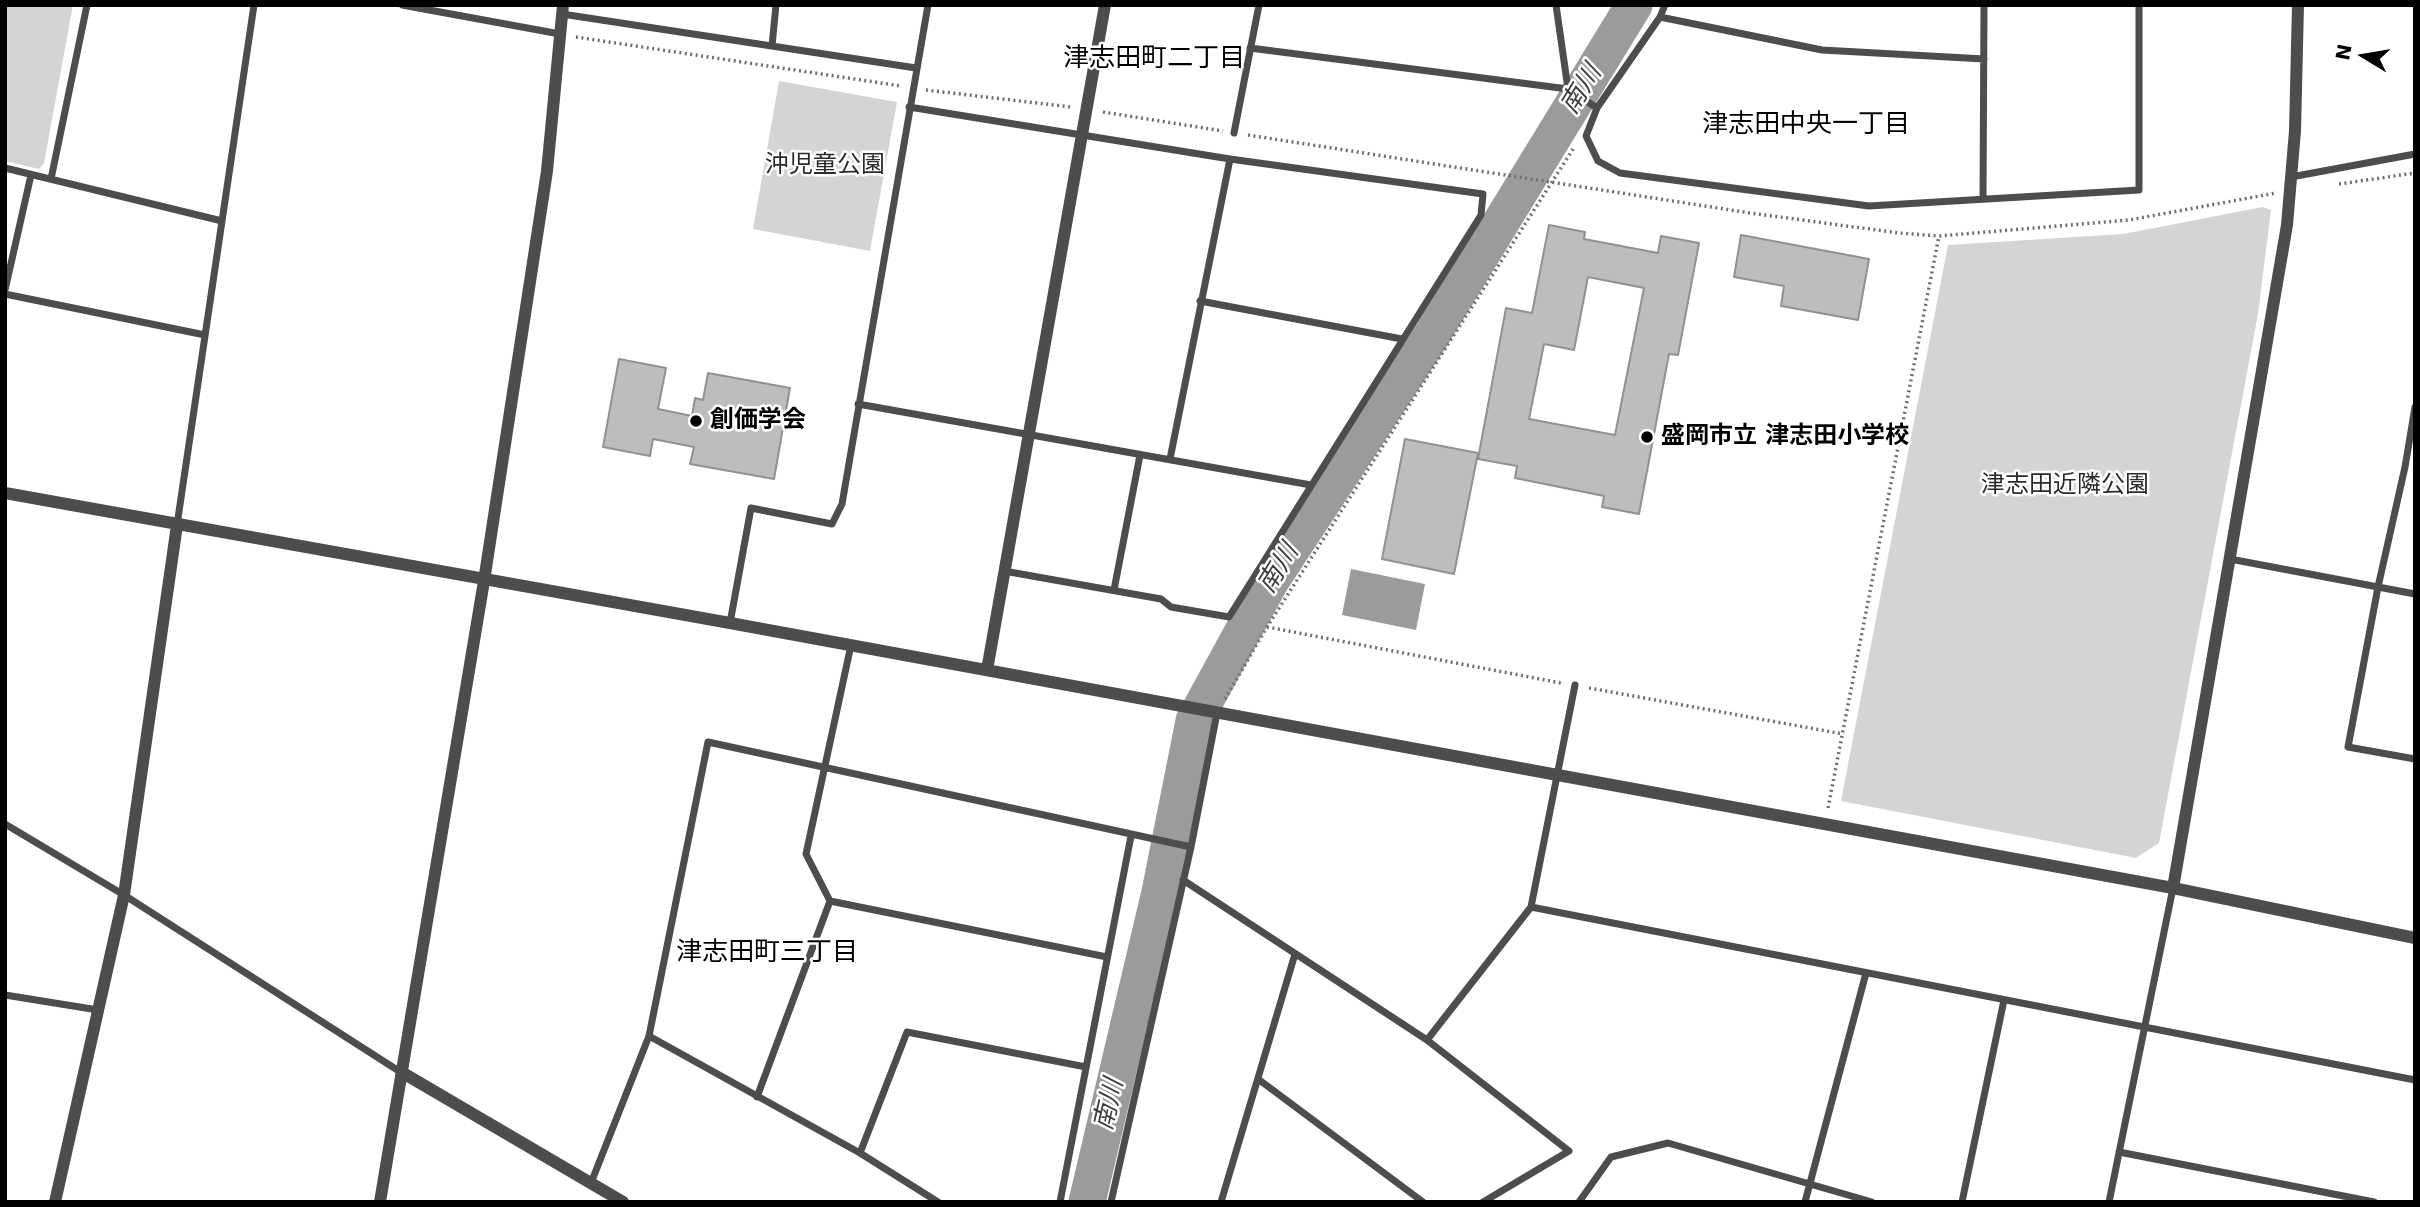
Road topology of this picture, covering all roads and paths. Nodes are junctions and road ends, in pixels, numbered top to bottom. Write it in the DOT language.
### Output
graph roads {
  1 [pos="87,5"];
  2 [pos="254,5"];
  3 [pos="402,5"];
  4 [pos="776,5"];
  5 [pos="928,5"];
  6 [pos="1105,5"];
  7 [pos="1258,5"];
  8 [pos="1556,5"];
  9 [pos="1665,5"];
  10 [pos="1984,5"];
  11 [pos="2138,5"];
  12 [pos="2298,5"];
  13 [pos="563,10"];
  14 [pos="1660,17"];
  15 [pos="560,34"];
  16 [pos="772,46"];
  17 [pos="1250,48"];
  18 [pos="1984,59"];
  19 [pos="916,68"];
  20 [pos="912,88"];
  21 [pos="1570,91"];
  22 [pos="1595,106"];
  23 [pos="909,107"];
  24 [pos="1088,109"];
  25 [pos="1234,133"];
  26 [pos="1082,135"];
  27 [pos="1586,136"];
  28 [pos="2415,153"];
  29 [pos="1230,159"];
  30 [pos="5,168"];
  31 [pos="2415,173"];
  32 [pos="31,175"];
  33 [pos="2291,177"];
  34 [pos="51,179"];
  35 [pos="1552,181"];
  36 [pos="2332,185"];
  37 [pos="2290,191"];
  38 [pos="1983,199"];
  39 [pos="222,221"];
  40 [pos="1939,236"];
  41 [pos="5,292"];
  42 [pos="1200,301"];
  43 [pos="205,335"];
  44 [pos="1402,339"];
  45 [pos="858,404"];
  46 [pos="2415,407"];
  47 [pos="1028,434"];
  48 [pos="1140,454"];
  49 [pos="1170,459"];
  50 [pos="2406,467"];
  51 [pos="2415,469"];
  52 [pos="1311,485"];
  53 [pos="5,493"];
  54 [pos="177,525"];
  55 [pos="2230,559"];
  56 [pos="1004,571"];
  57 [pos="484,581"];
  58 [pos="2378,587"];
  59 [pos="1114,590"];
  60 [pos="2415,594"];
  61 [pos="730,622"];
  62 [pos="1267,627"];
  63 [pos="851,645"];
  64 [pos="987,670"];
  65 [pos="1575,685"];
  66 [pos="1217,713"];
  67 [pos="1844,734"];
  68 [pos="2415,759"];
  69 [pos="826,766"];
  70 [pos="1556,775"];
  71 [pos="5,824"];
  72 [pos="1825,824"];
  73 [pos="1131,836"];
  74 [pos="1191,847"];
  75 [pos="1183,880"];
  76 [pos="2174,888"];
  77 [pos="124,895"];
  78 [pos="830,901"];
  79 [pos="1531,907"];
  80 [pos="2415,938"];
  81 [pos="1296,954"];
  82 [pos="1107,957"];
  83 [pos="1866,973"];
  84 [pos="5,995"];
  85 [pos="2004,1000"];
  86 [pos="99,1010"];
  87 [pos="2145,1027"];
  88 [pos="649,1036"];
  89 [pos="1427,1040"];
  90 [pos="1086,1067"];
  91 [pos="403,1073"];
  92 [pos="1258,1079"];
  93 [pos="2415,1080"];
  94 [pos="757,1097"];
  95 [pos="2119,1152"];
  96 [pos="860,1153"];
  97 [pos="591,1183"];
  98 [pos="1810,1185"];
  99 [pos="55,1202"];
  100 [pos="380,1202"];
  101 [pos="623,1202"];
  102 [pos="939,1202"];
  103 [pos="1060,1202"];
  104 [pos="1111,1202"];
  105 [pos="1221,1202"];
  106 [pos="1423,1202"];
  107 [pos="1483,1202"];
  108 [pos="1579,1202"];
  109 [pos="1805,1202"];
  110 [pos="1872,1202"];
  111 [pos="1962,1202"];
  112 [pos="2109,1202"];
  113 [pos="2374,1202"];
  1 -- 34 [label="street"];
  2 -- 39 [label="street"];
  3 -- 15 [label="street"];
  4 -- 16 [label="street"];
  5 -- 19 [label="street"];
  6 -- 24 [label="street"];
  7 -- 17 [label="street"];
  8 -- 21 [label="street"];
  9 -- 14 [label="street"];
  10 -- 18 [label="street"];
  11 -- 38 [label="street"];
  12 -- 33 [label="street"];
  13 -- 15 [label="street"];
  13 -- 16 [label="street"];
  14 -- 18 [label="street"];
  14 -- 22 [label="street"];
  15 -- 20 [label="path"];
  15 -- 57 [label="street"];
  16 -- 19 [label="street"];
  17 -- 21 [label="street"];
  17 -- 25 [label="street"];
  18 -- 38 [label="street"];
  19 -- 20 [label="street"];
  20 -- 23 [label="street"];
  20 -- 24 [label="path"];
  21 -- 22 [label="street"];
  22 -- 27 [label="street"];
  23 -- 26 [label="street"];
  23 -- 45 [label="street"];
  24 -- 25 [label="path"];
  24 -- 26 [label="street"];
  25 -- 35 [label="path"];
  26 -- 29 [label="street"];
  26 -- 47 [label="street"];
  27 -- 35 [label="path"];
  27 -- 38 [label="street"];
  28 -- 33 [label="street"];
  29 -- 42 [label="street"];
  29 -- 44 [label="street"];
  30 -- 32 [label="street"];
  31 -- 36 [label="path"];
  32 -- 34 [label="street"];
  32 -- 41 [label="street"];
  33 -- 37 [label="street"];
  34 -- 39 [label="street"];
  35 -- 40 [label="path"];
  35 -- 62 [label="path"];
  37 -- 40 [label="path"];
  37 -- 55 [label="street"];
  39 -- 43 [label="street"];
  40 -- 67 [label="path"];
  41 -- 43 [label="street"];
  42 -- 44 [label="street"];
  42 -- 49 [label="street"];
  43 -- 54 [label="street"];
  44 -- 52 [label="street"];
  45 -- 47 [label="street"];
  45 -- 61 [label="street"];
  46 -- 50 [label="street"];
  47 -- 48 [label="street"];
  47 -- 56 [label="street"];
  48 -- 49 [label="street"];
  48 -- 59 [label="street"];
  49 -- 52 [label="street"];
  50 -- 51 [label="street"];
  50 -- 58 [label="street"];
  52 -- 59 [label="street"];
  53 -- 54 [label="street"];
  54 -- 57 [label="street"];
  54 -- 77 [label="street"];
  55 -- 58 [label="street"];
  55 -- 76 [label="street"];
  56 -- 59 [label="street"];
  56 -- 64 [label="street"];
  57 -- 61 [label="street"];
  57 -- 91 [label="street"];
  58 -- 60 [label="street"];
  58 -- 68 [label="street"];
  61 -- 63 [label="street"];
  62 -- 65 [label="path"];
  62 -- 66 [label="path"];
  63 -- 64 [label="street"];
  63 -- 69 [label="street"];
  64 -- 66 [label="street"];
  65 -- 67 [label="path"];
  65 -- 70 [label="street"];
  66 -- 70 [label="street"];
  66 -- 74 [label="street"];
  67 -- 72 [label="path"];
  69 -- 73 [label="street"];
  69 -- 78 [label="street"];
  69 -- 88 [label="street"];
  70 -- 72 [label="street"];
  70 -- 79 [label="street"];
  71 -- 77 [label="street"];
  72 -- 76 [label="street"];
  73 -- 74 [label="street"];
  73 -- 82 [label="street"];
  74 -- 75 [label="street"];
  75 -- 81 [label="street"];
  75 -- 104 [label="street"];
  76 -- 80 [label="street"];
  76 -- 87 [label="street"];
  77 -- 86 [label="street"];
  77 -- 91 [label="street"];
  78 -- 82 [label="street"];
  78 -- 94 [label="street"];
  79 -- 83 [label="street"];
  79 -- 89 [label="street"];
  81 -- 89 [label="street"];
  81 -- 92 [label="street"];
  82 -- 90 [label="street"];
  83 -- 85 [label="street"];
  83 -- 98 [label="street"];
  84 -- 86 [label="street"];
  85 -- 87 [label="street"];
  85 -- 111 [label="street"];
  86 -- 99 [label="street"];
  87 -- 93 [label="street"];
  87 -- 95 [label="street"];
  88 -- 94 [label="street"];
  88 -- 97 [label="street"];
  89 -- 107 [label="street"];
  90 -- 96 [label="street"];
  90 -- 103 [label="street"];
  91 -- 97 [label="street"];
  91 -- 100 [label="street"];
  92 -- 105 [label="street"];
  92 -- 106 [label="street"];
  94 -- 96 [label="street"];
  95 -- 112 [label="street"];
  95 -- 113 [label="street"];
  96 -- 102 [label="street"];
  97 -- 101 [label="street"];
  98 -- 108 [label="street"];
  98 -- 109 [label="street"];
  98 -- 110 [label="street"];
}
